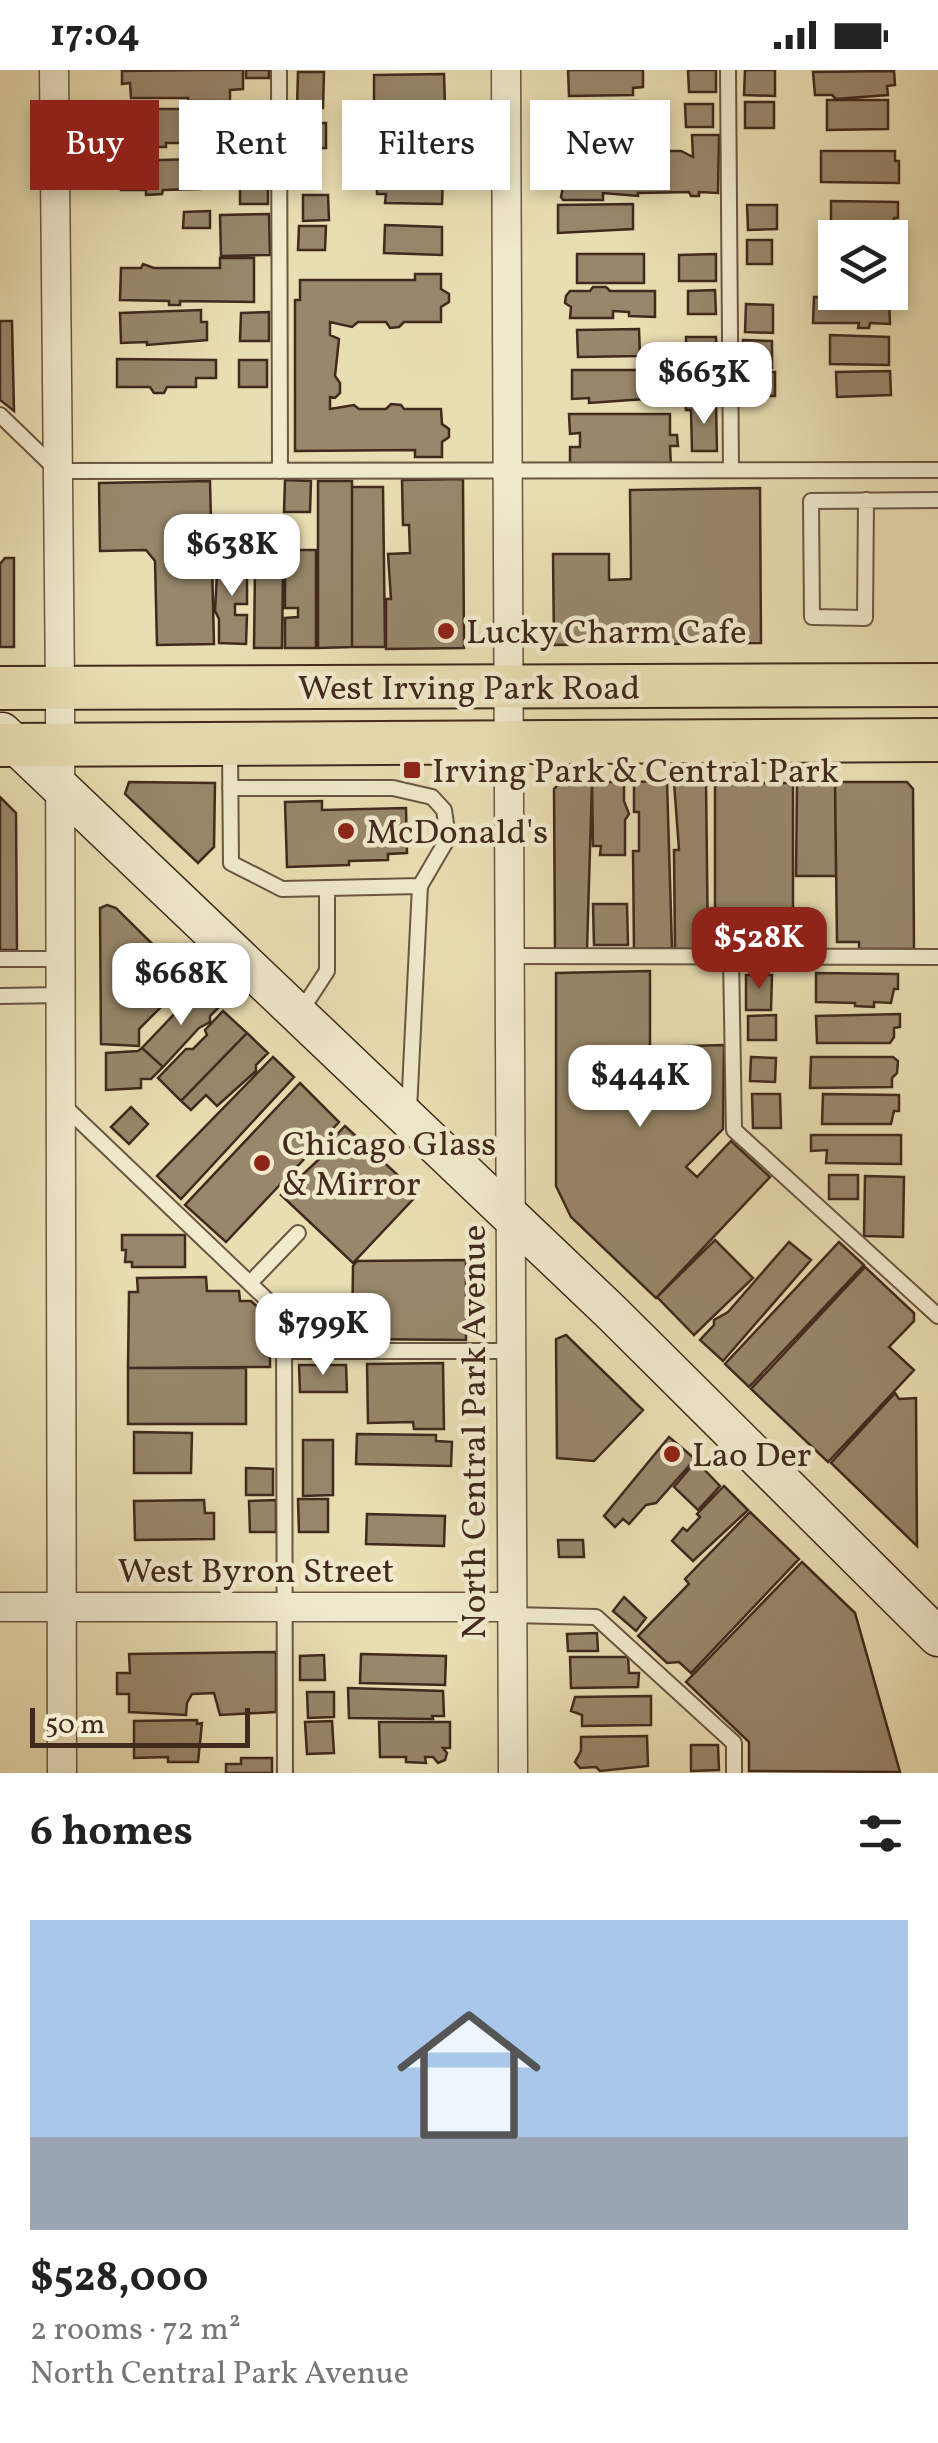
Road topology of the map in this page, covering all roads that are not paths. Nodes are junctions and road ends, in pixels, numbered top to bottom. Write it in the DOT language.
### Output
graph roads {
  1 [pos="54,70"];
  2 [pos="278,70"];
  3 [pos="506,70"];
  4 [pos="728,70"];
  5 [pos="0,415"];
  6 [pos="731,470"];
  7 [pos="938,470"];
  8 [pos="58,471"];
  9 [pos="280,471"];
  10 [pos="509,471"];
  11 [pos="866,500"];
  12 [pos="938,500"];
  13 [pos="938,685"];
  14 [pos="511,687"];
  15 [pos="0,688"];
  16 [pos="60,688"];
  17 [pos="5,740"];
  18 [pos="938,740"];
  19 [pos="510,742"];
  20 [pos="230,743"];
  21 [pos="60,744"];
  22 [pos="230,788"];
  23 [pos="60,789"];
  24 [pos="420,886"];
  25 [pos="327,888"];
  26 [pos="510,956"];
  27 [pos="731,957"];
  28 [pos="938,957"];
  29 [pos="0,958"];
  30 [pos="61,959"];
  31 [pos="61,994"];
  32 [pos="0,996"];
  33 [pos="298,1014"];
  34 [pos="61,1102"];
  35 [pos="408,1120"];
  36 [pos="510,1216"];
  37 [pos="298,1233"];
  38 [pos="250,1282"];
  39 [pos="938,1316"];
  40 [pos="284,1352"];
  41 [pos="510,1352"];
  42 [pos="0,1608"];
  43 [pos="62,1608"];
  44 [pos="285,1608"];
  45 [pos="512,1611"];
  46 [pos="938,1637"];
  47 [pos="62,1773"];
  48 [pos="285,1773"];
  49 [pos="512,1773"];
  50 [pos="734,1773"];
  1 -- 8 [label="street"];
  2 -- 9 [label="lane"];
  3 -- 10 [label="street, North Central Park Avenue"];
  4 -- 6 [label="lane"];
  5 -- 8 [label="lane"];
  6 -- 7 [label="lane"];
  6 -- 10 [label="lane"];
  8 -- 9 [label="lane"];
  8 -- 16 [label="street"];
  9 -- 10 [label="lane"];
  10 -- 14 [label="street, North Central Park Avenue"];
  11 -- 11 [label="lane"];
  11 -- 12 [label="lane"];
  13 -- 14 [label="main road, West Irving Park Road"];
  14 -- 16 [label="main road, West Irving Park Road"];
  14 -- 19 [label="street, North Central Park Avenue"];
  15 -- 16 [label="main road, West Irving Park Road"];
  16 -- 21 [label="street"];
  17 -- 21 [label="main road, West Irving Park Road"];
  17 -- 23 [label="main road"];
  18 -- 19 [label="main road, West Irving Park Road"];
  19 -- 20 [label="main road, West Irving Park Road"];
  19 -- 26 [label="street, North Central Park Avenue"];
  20 -- 21 [label="main road, West Irving Park Road"];
  20 -- 22 [label="lane"];
  21 -- 23 [label="street"];
  22 -- 24 [label="lane"];
  22 -- 25 [label="lane"];
  23 -- 30 [label="street"];
  23 -- 33 [label="main road"];
  24 -- 25 [label="lane"];
  24 -- 35 [label="lane"];
  25 -- 33 [label="lane"];
  26 -- 27 [label="lane"];
  26 -- 36 [label="street, North Central Park Avenue"];
  27 -- 28 [label="lane"];
  27 -- 39 [label="lane"];
  29 -- 30 [label="lane"];
  30 -- 31 [label="street"];
  31 -- 32 [label="lane"];
  31 -- 34 [label="street"];
  33 -- 35 [label="main road"];
  34 -- 38 [label="lane"];
  34 -- 43 [label="street"];
  35 -- 36 [label="main road"];
  36 -- 41 [label="street, North Central Park Avenue"];
  36 -- 46 [label="main road"];
  37 -- 38 [label="lane"];
  38 -- 40 [label="lane"];
  40 -- 41 [label="lane"];
  40 -- 44 [label="lane"];
  41 -- 45 [label="street, North Central Park Avenue"];
  42 -- 43 [label="street, West Byron Street"];
  43 -- 44 [label="street, West Byron Street"];
  43 -- 47 [label="street"];
  44 -- 45 [label="street, West Byron Street"];
  44 -- 48 [label="lane"];
  45 -- 49 [label="street, North Central Park Avenue"];
  45 -- 50 [label="lane"];
}
